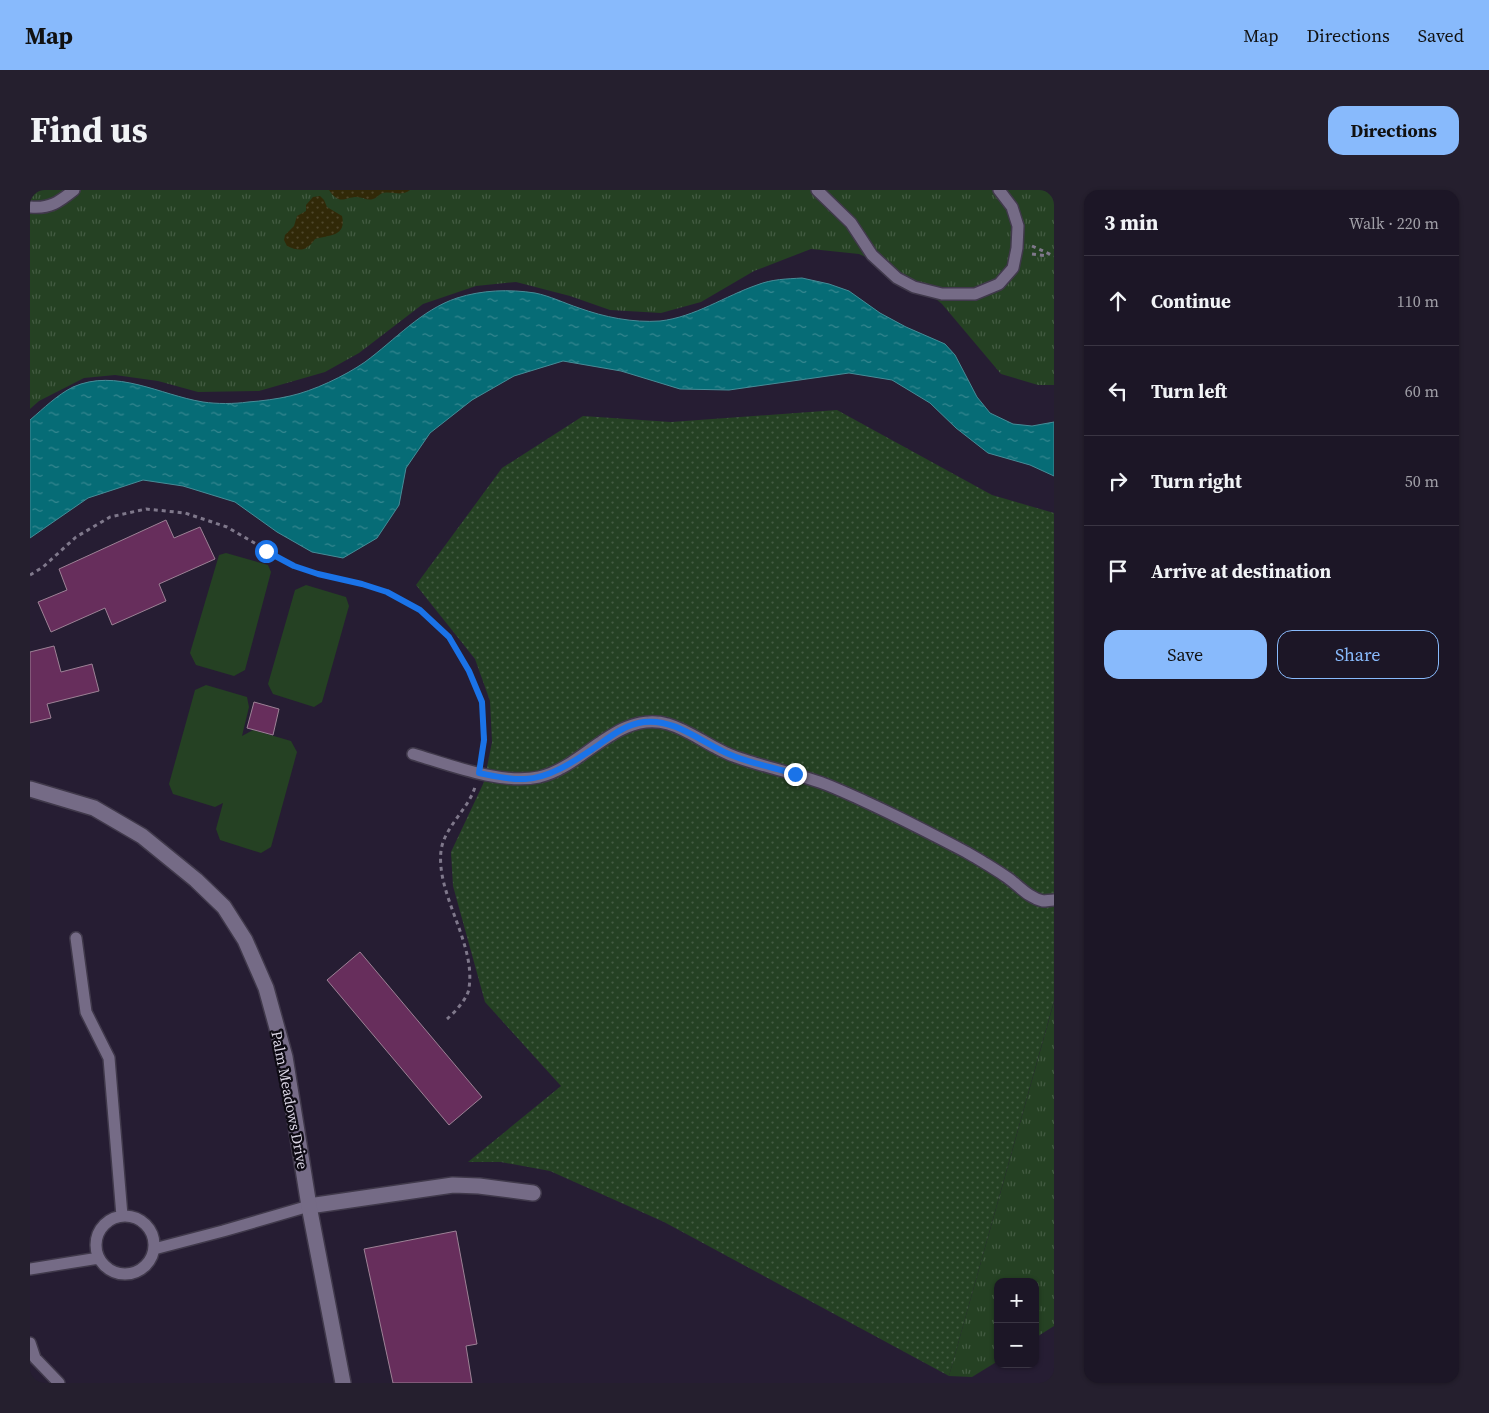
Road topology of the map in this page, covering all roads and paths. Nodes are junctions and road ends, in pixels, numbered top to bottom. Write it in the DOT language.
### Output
graph roads {
  1 [pos="74,190"];
  2 [pos="817,190"];
  3 [pos="999,190"];
  4 [pos="30,207"];
  5 [pos="30,575"];
  6 [pos="413,754"];
  7 [pos="479,773"];
  8 [pos="30,789"];
  9 [pos="1054,900"];
  10 [pos="76,938"];
  11 [pos="448,1019"];
  12 [pos="533,1194"];
  13 [pos="309,1206"];
  14 [pos="122,1216"];
  15 [pos="154,1249"];
  16 [pos="99,1258"];
  17 [pos="30,1268"];
  18 [pos="30,1343"];
  19 [pos="59,1383"];
  20 [pos="343,1383"];
  1 -- 4 [label="lane"];
  2 -- 3 [label="lane"];
  5 -- 7 [label="path"];
  6 -- 7 [label="lane"];
  7 -- 9 [label="lane"];
  7 -- 11 [label="path"];
  8 -- 13 [label="street, Palm Meadows Drive"];
  10 -- 14 [label="lane"];
  12 -- 13 [label="street"];
  13 -- 15 [label="lane"];
  13 -- 20 [label="street, Palm Meadows Drive"];
  14 -- 15 [label="lane"];
  14 -- 16 [label="lane"];
  15 -- 16 [label="lane"];
  16 -- 17 [label="lane"];
  18 -- 19 [label="lane"];
}
